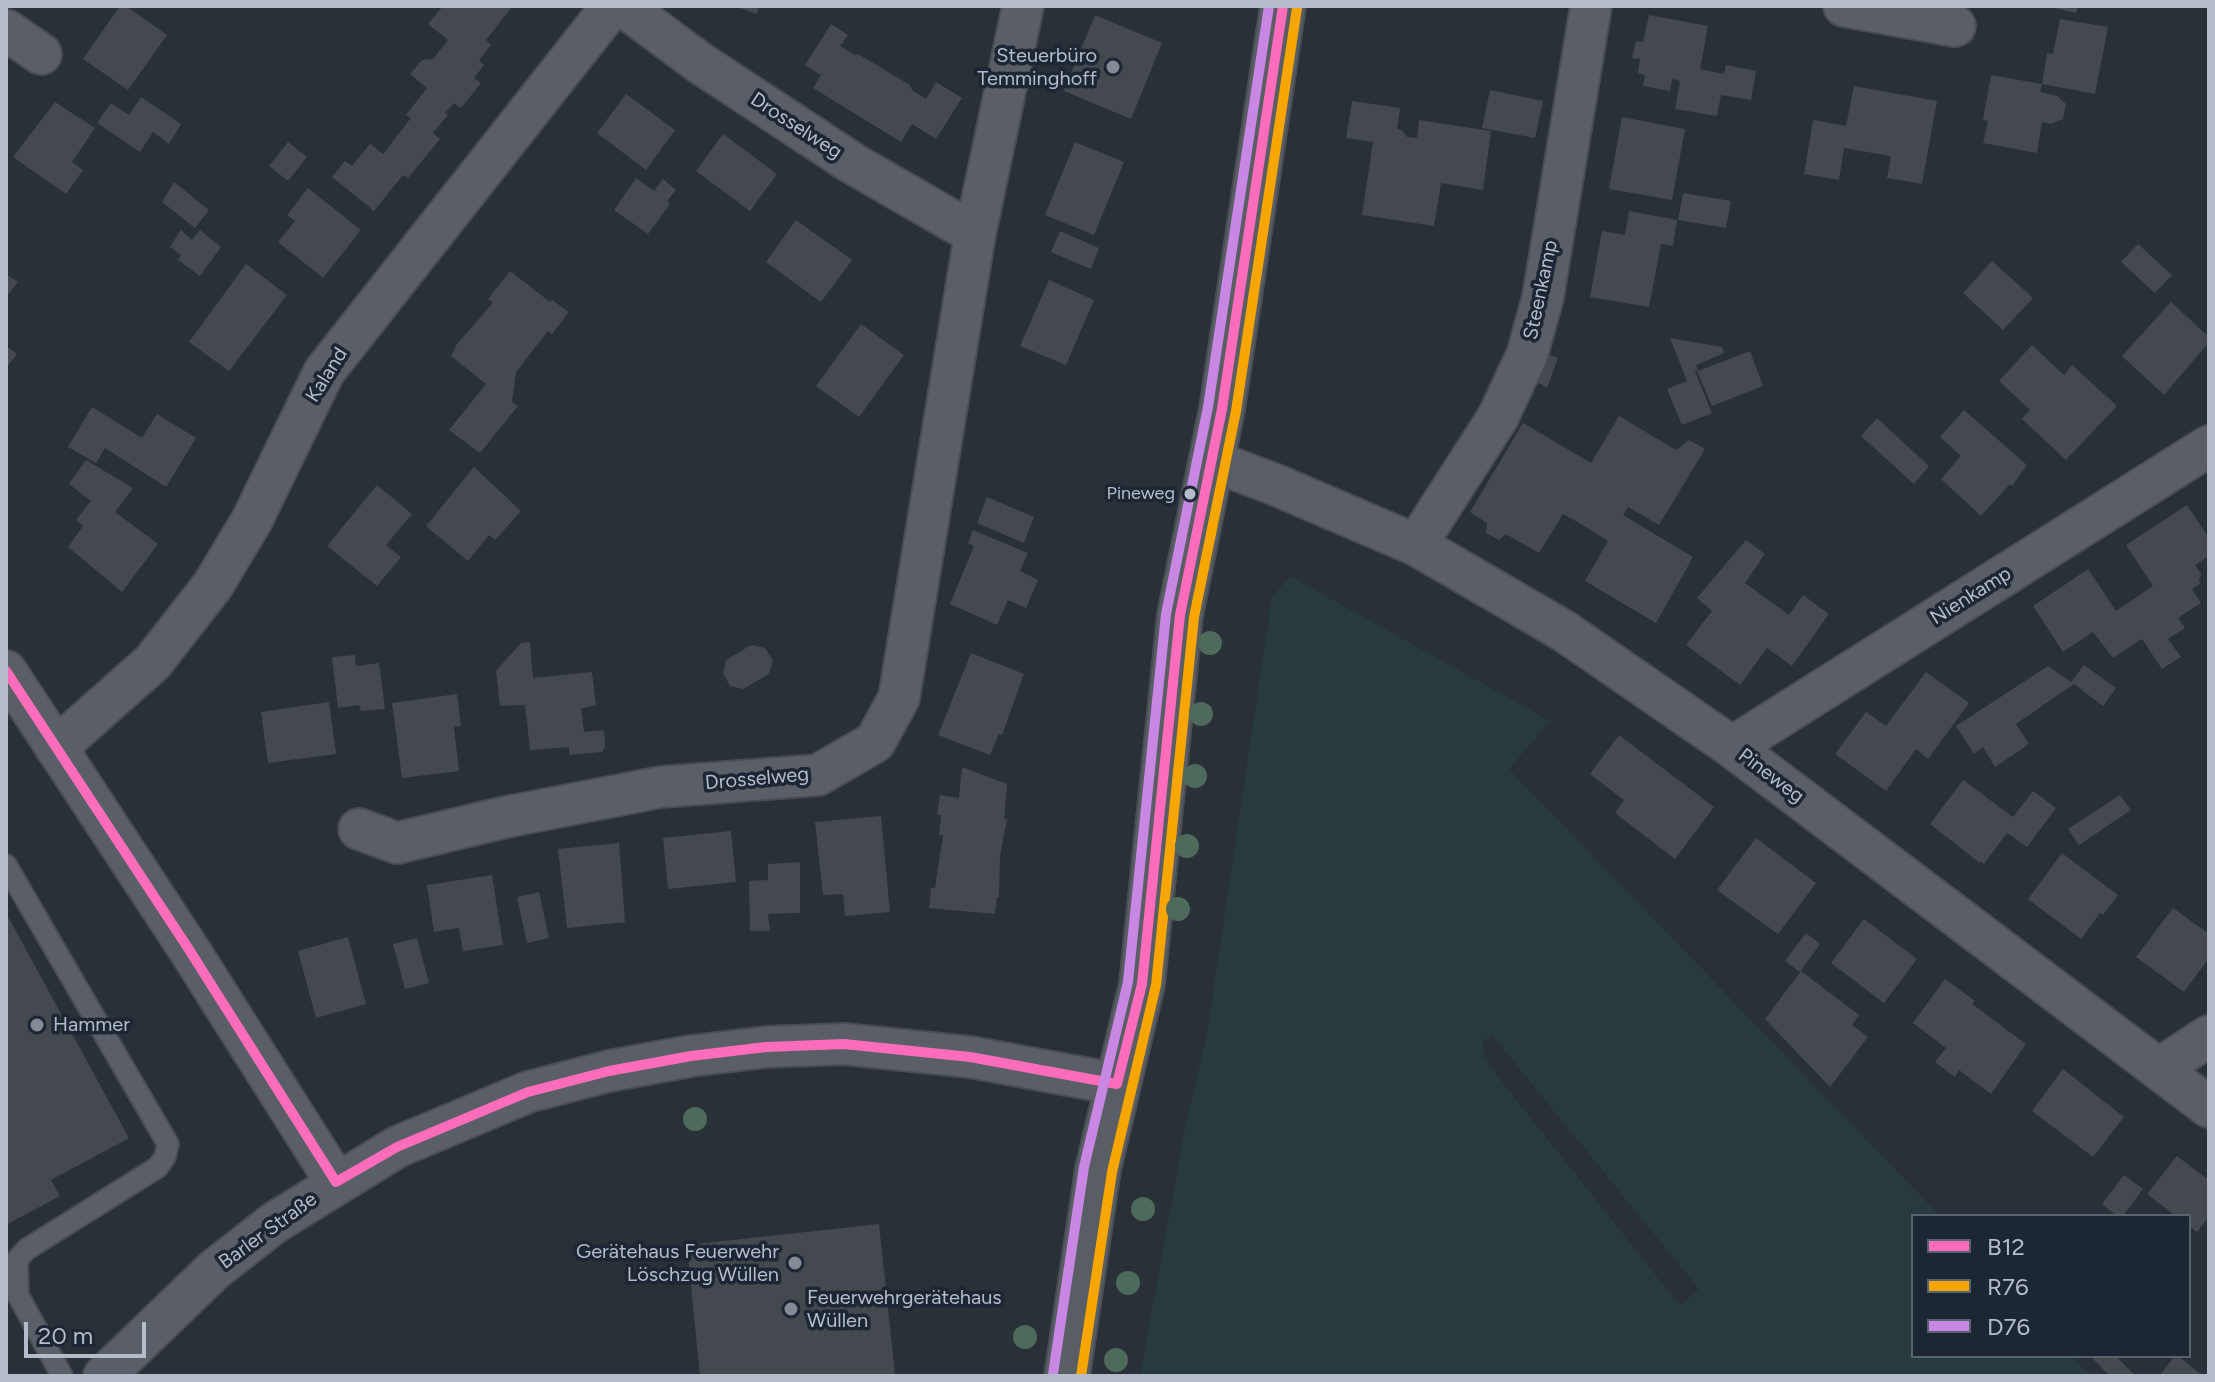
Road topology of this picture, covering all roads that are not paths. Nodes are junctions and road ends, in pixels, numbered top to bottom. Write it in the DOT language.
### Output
graph roads {
  1 [pos="612,6"];
  2 [pos="623,6"];
  3 [pos="1023,6"];
  4 [pos="1283,6"];
  5 [pos="1591,6"];
  6 [pos="1844,6"];
  7 [pos="1955,26"];
  8 [pos="6,30"];
  9 [pos="41,54"];
  10 [pos="975,234"];
  11 [pos="2209,446"];
  12 [pos="1213,461"];
  13 [pos="1416,545"];
  14 [pos="6,671"];
  15 [pos="1732,747"];
  16 [pos="56,748"];
  17 [pos="359,829"];
  18 [pos="6,865"];
  19 [pos="2209,1036"];
  20 [pos="2160,1068"];
  21 [pos="1117,1084"];
  22 [pos="2209,1107"];
  23 [pos="336,1182"];
  24 [pos="62,1376"];
  25 [pos="104,1376"];
  26 [pos="1067,1376"];
  1 -- 16 [label="street, Kaland"];
  2 -- 10 [label="street, Drosselweg"];
  3 -- 10 [label="street, Drosselweg"];
  4 -- 12 [label="main road"];
  5 -- 13 [label="street, Steenkamp"];
  6 -- 7 [label="street"];
  8 -- 9 [label="street"];
  10 -- 17 [label="street, Drosselweg"];
  11 -- 15 [label="street, Nienkamp"];
  12 -- 13 [label="street, Pineweg"];
  12 -- 21 [label="main road"];
  13 -- 15 [label="street, Pineweg"];
  14 -- 16 [label="street"];
  15 -- 20 [label="street, Pineweg"];
  16 -- 23 [label="street"];
  18 -- 24 [label="lane"];
  19 -- 20 [label="street"];
  20 -- 22 [label="street, Pineweg"];
  21 -- 23 [label="street, Barler Straße"];
  21 -- 26 [label="main road"];
  23 -- 25 [label="street, Barler Straße"];
}
